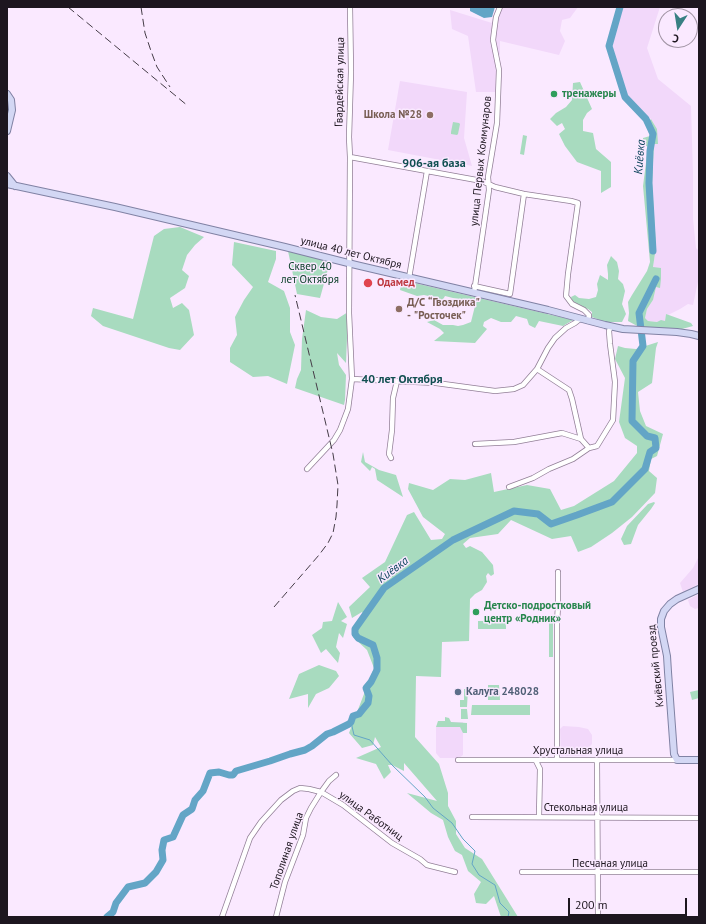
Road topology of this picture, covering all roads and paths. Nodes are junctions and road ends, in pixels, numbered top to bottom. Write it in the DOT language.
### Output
graph roads {
  1 [pos="350,7"];
  2 [pos="500,7"];
  3 [pos="7,94"];
  4 [pos="7,131"];
  5 [pos="350,158"];
  6 [pos="427,171"];
  7 [pos="7,176"];
  8 [pos="7,184"];
  9 [pos="489,185"];
  10 [pos="15,186"];
  11 [pos="524,194"];
  12 [pos="350,263"];
  13 [pos="409,278"];
  14 [pos="474,290"];
  15 [pos="580,319"];
  16 [pos="588,321"];
  17 [pos="611,326"];
  18 [pos="699,336"];
  19 [pos="537,369"];
  20 [pos="352,379"];
  21 [pos="397,381"];
  22 [pos="581,439"];
  23 [pos="475,444"];
  24 [pos="588,448"];
  25 [pos="391,458"];
  26 [pos="307,469"];
  27 [pos="509,487"];
  28 [pos="558,572"];
  29 [pos="699,589"];
  30 [pos="458,760"];
  31 [pos="557,760"];
  32 [pos="677,760"];
  33 [pos="699,760"];
  34 [pos="536,761"];
  35 [pos="598,761"];
  36 [pos="336,775"];
  37 [pos="321,792"];
  38 [pos="472,817"];
  39 [pos="539,818"];
  40 [pos="598,818"];
  41 [pos="699,818"];
  42 [pos="455,872"];
  43 [pos="522,872"];
  44 [pos="699,872"];
  45 [pos="598,873"];
  46 [pos="222,917"];
  47 [pos="276,917"];
  48 [pos="598,917"];
  1 -- 5 [label="street, Гвардейская улица"];
  2 -- 9 [label="street, улица Первых Коммунаров"];
  3 -- 4 [label="main road"];
  5 -- 6 [label="street"];
  5 -- 12 [label="street, Гвардейская улица"];
  6 -- 9 [label="street"];
  6 -- 13 [label="street"];
  7 -- 10 [label="main road"];
  8 -- 10 [label="main road, улица 40 лет Октября"];
  9 -- 11 [label="street"];
  9 -- 14 [label="street, улица Первых Коммунаров"];
  10 -- 12 [label="main road, улица 40 лет Октября"];
  11 -- 14 [label="street"];
  11 -- 16 [label="street"];
  12 -- 13 [label="main road, улица 40 лет Октября"];
  12 -- 20 [label="street, Гвардейская улица"];
  13 -- 14 [label="main road, улица 40 лет Октября"];
  14 -- 15 [label="main road, улица 40 лет Октября"];
  15 -- 16 [label="main road, улица 40 лет Октября"];
  15 -- 19 [label="street"];
  16 -- 17 [label="main road, улица 40 лет Октября"];
  17 -- 18 [label="main road, улица 40 лет Октября"];
  17 -- 24 [label="street"];
  19 -- 21 [label="street"];
  19 -- 22 [label="street"];
  20 -- 21 [label="street"];
  20 -- 26 [label="street, Гвардейская улица"];
  21 -- 25 [label="street"];
  22 -- 23 [label="street"];
  22 -- 24 [label="street"];
  24 -- 27 [label="street"];
  28 -- 31 [label="street"];
  29 -- 32 [label="main road, Киёвский проезд"];
  30 -- 34 [label="street, Хрустальная улица"];
  31 -- 34 [label="street, Хрустальная улица"];
  31 -- 35 [label="street, Хрустальная улица"];
  32 -- 33 [label="main road, Хрустальная улица"];
  32 -- 35 [label="street, Хрустальная улица"];
  34 -- 39 [label="street"];
  35 -- 40 [label="street"];
  36 -- 37 [label="street, Тополиная улица"];
  37 -- 42 [label="street, улица Работниц"];
  37 -- 46 [label="street"];
  37 -- 47 [label="street, Тополиная улица"];
  38 -- 39 [label="street, Стекольная улица"];
  39 -- 40 [label="street, Стекольная улица"];
  40 -- 41 [label="street, Стекольная улица"];
  40 -- 45 [label="street"];
  43 -- 45 [label="street, Песчаная улица"];
  44 -- 45 [label="street, Песчаная улица"];
  45 -- 48 [label="street"];
}
